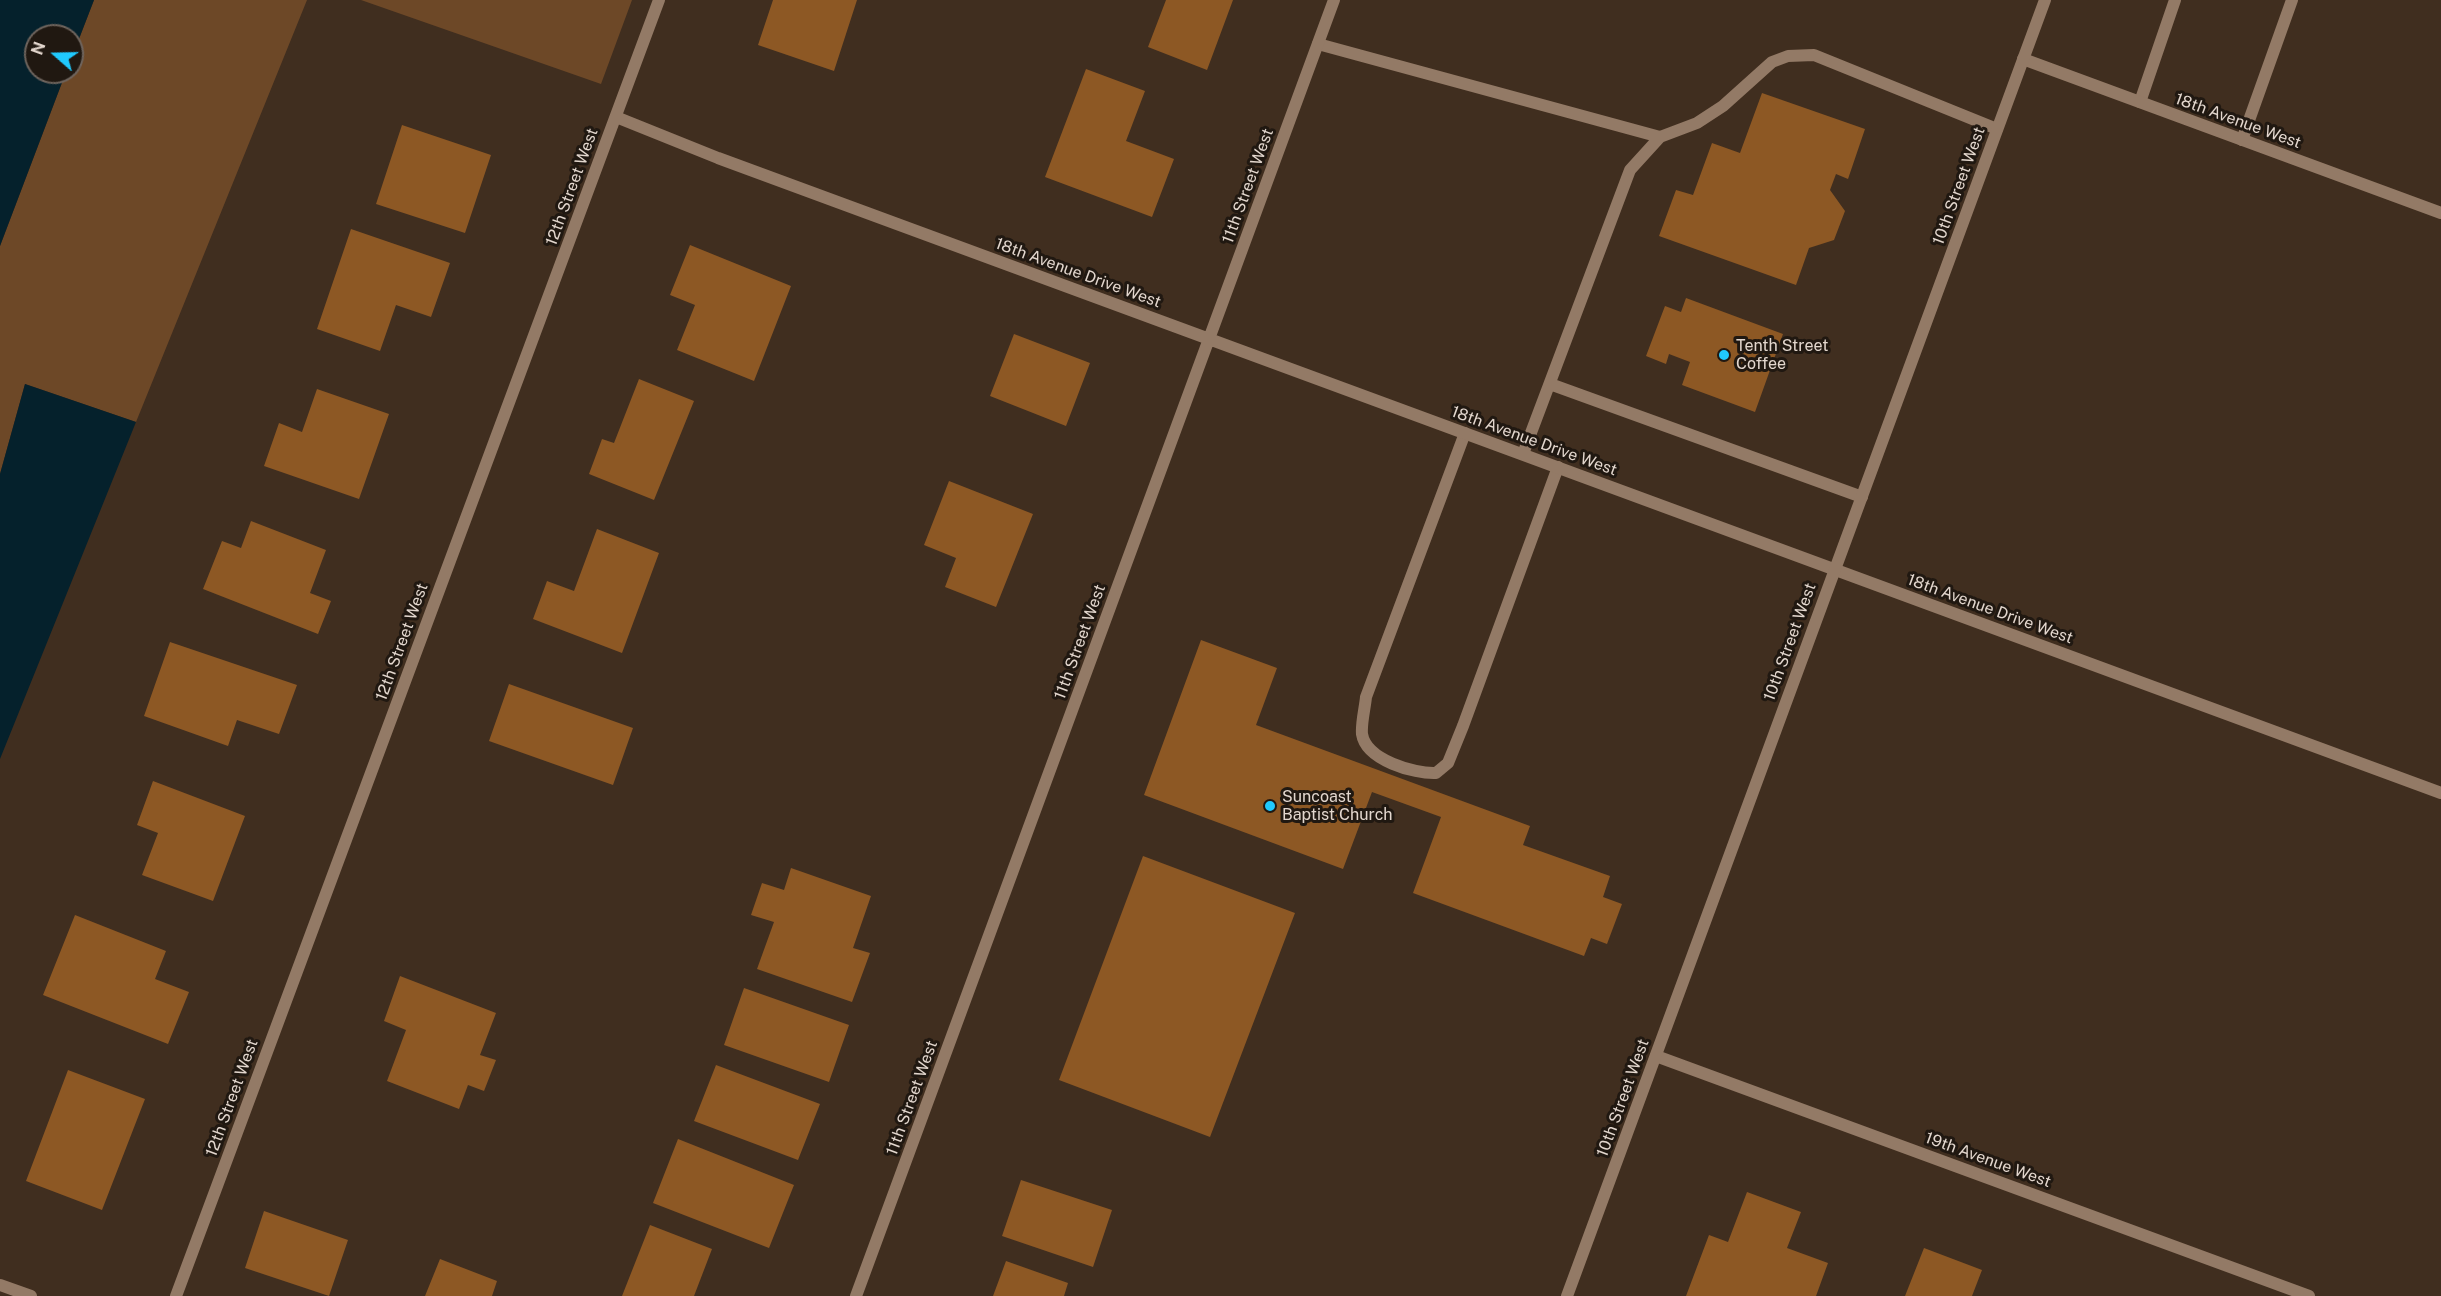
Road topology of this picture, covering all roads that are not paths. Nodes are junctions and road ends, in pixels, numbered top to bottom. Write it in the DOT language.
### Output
graph roads {
  1 [pos="659,0"];
  2 [pos="1334,0"];
  3 [pos="2045,0"];
  4 [pos="2175,0"];
  5 [pos="2292,0"];
  6 [pos="1318,44"];
  7 [pos="2023,59"];
  8 [pos="2140,102"];
  9 [pos="616,117"];
  10 [pos="1997,129"];
  11 [pos="1660,137"];
  12 [pos="2242,140"];
  13 [pos="2441,213"];
  14 [pos="1210,339"];
  15 [pos="1550,384"];
  16 [pos="1465,433"];
  17 [pos="1523,454"];
  18 [pos="1558,467"];
  19 [pos="1862,497"];
  20 [pos="1835,569"];
  21 [pos="2441,793"];
  22 [pos="1656,1056"];
  23 [pos="0,1285"];
  24 [pos="31,1296"];
  25 [pos="176,1296"];
  26 [pos="856,1296"];
  27 [pos="1567,1296"];
  28 [pos="2309,1296"];
  1 -- 9 [label="street, 12th Street West"];
  2 -- 6 [label="street, 11th Street West"];
  3 -- 7 [label="street, 10th Street West"];
  4 -- 8 [label="street"];
  5 -- 12 [label="street"];
  6 -- 11 [label="street"];
  6 -- 14 [label="street, 11th Street West"];
  7 -- 8 [label="street, 18th Avenue West"];
  7 -- 10 [label="street, 10th Street West"];
  8 -- 12 [label="street, 18th Avenue West"];
  9 -- 14 [label="street, 18th Avenue Drive West"];
  9 -- 25 [label="street, 12th Street West"];
  10 -- 11 [label="street"];
  10 -- 19 [label="street, 10th Street West"];
  11 -- 15 [label="street"];
  12 -- 13 [label="street, 18th Avenue West"];
  14 -- 16 [label="street, 18th Avenue Drive West"];
  14 -- 26 [label="street, 11th Street West"];
  15 -- 17 [label="street"];
  15 -- 19 [label="street"];
  16 -- 17 [label="street, 18th Avenue Drive West"];
  16 -- 18 [label="street"];
  17 -- 18 [label="street, 18th Avenue Drive West"];
  18 -- 20 [label="street, 18th Avenue Drive West"];
  19 -- 20 [label="street, 10th Street West"];
  20 -- 21 [label="street, 18th Avenue Drive West"];
  20 -- 22 [label="street, 10th Street West"];
  22 -- 27 [label="street, 10th Street West"];
  22 -- 28 [label="street, 19th Avenue West"];
  23 -- 24 [label="street"];
}
